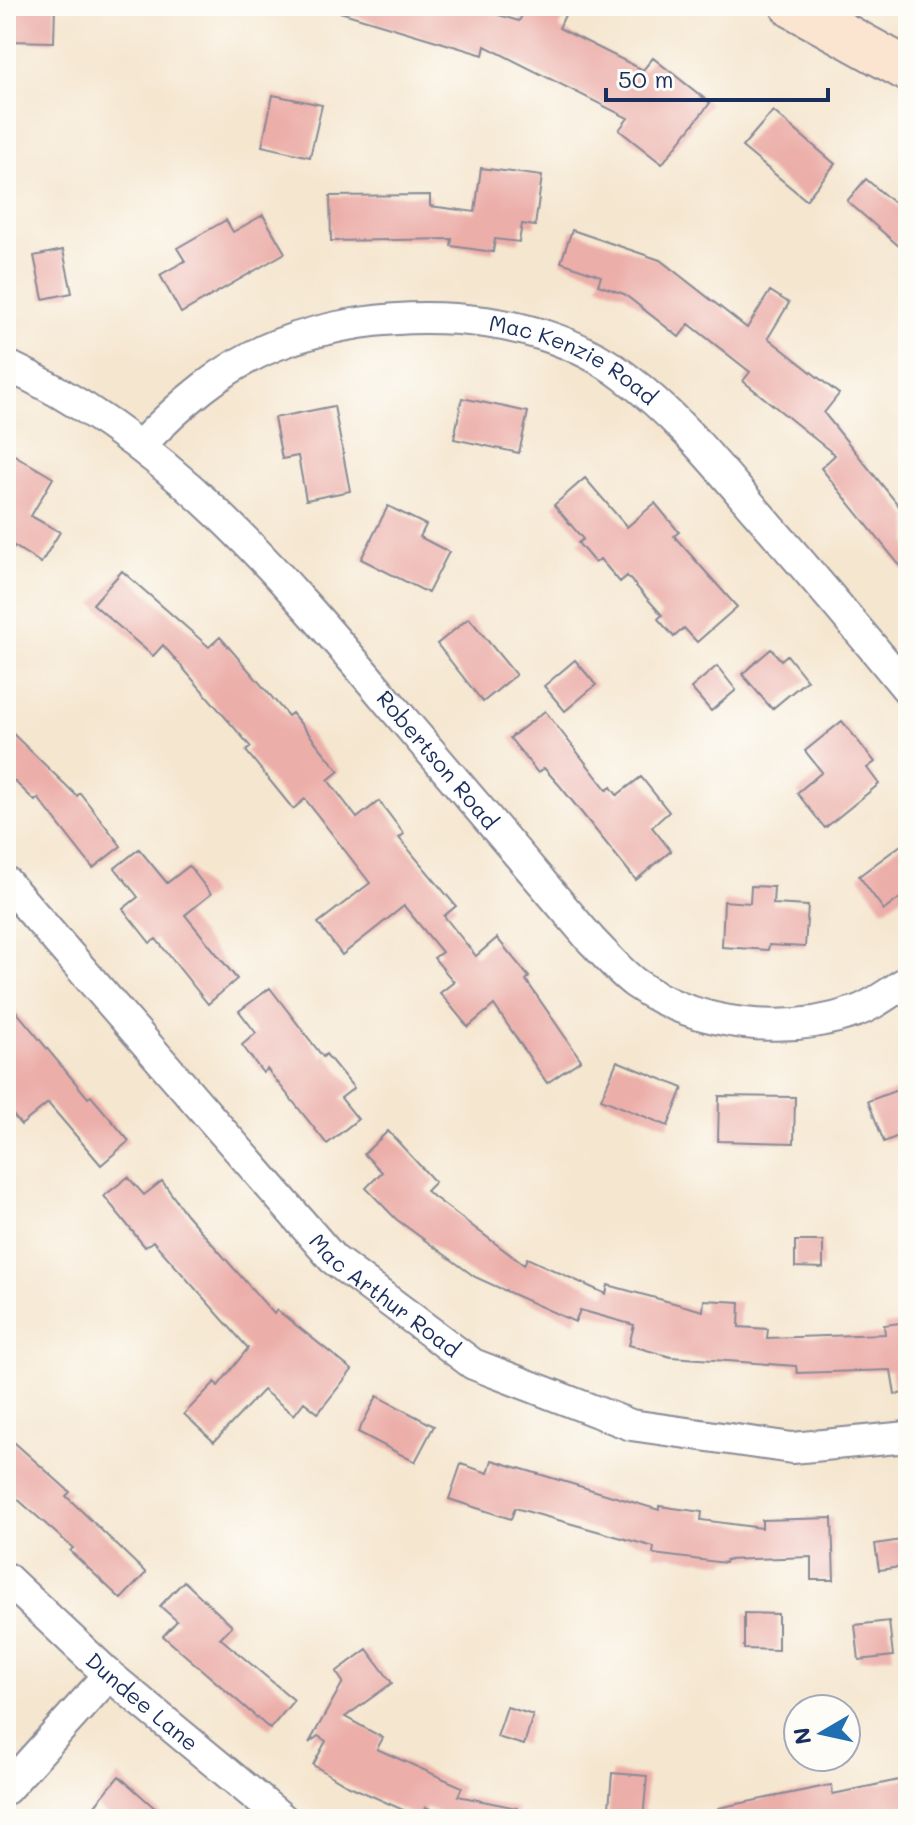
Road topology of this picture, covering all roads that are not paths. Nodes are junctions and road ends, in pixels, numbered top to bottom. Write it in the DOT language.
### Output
graph roads {
  1 [pos="792,6"];
  2 [pos="908,70"];
  3 [pos="6,365"];
  4 [pos="140,446"];
  5 [pos="908,690"];
  6 [pos="6,882"];
  7 [pos="908,981"];
  8 [pos="908,1437"];
  9 [pos="6,1578"];
  10 [pos="109,1675"];
  11 [pos="6,1789"];
  12 [pos="283,1819"];
  1 -- 2 [label="main road"];
  3 -- 4 [label="street, Robertson Road"];
  4 -- 5 [label="street, Mac Kenzie Road"];
  4 -- 7 [label="street, Robertson Road"];
  6 -- 8 [label="street, Mac Arthur Road"];
  9 -- 10 [label="street, Dundee Lane"];
  10 -- 11 [label="street"];
  10 -- 12 [label="street, Dundee Lane"];
}
